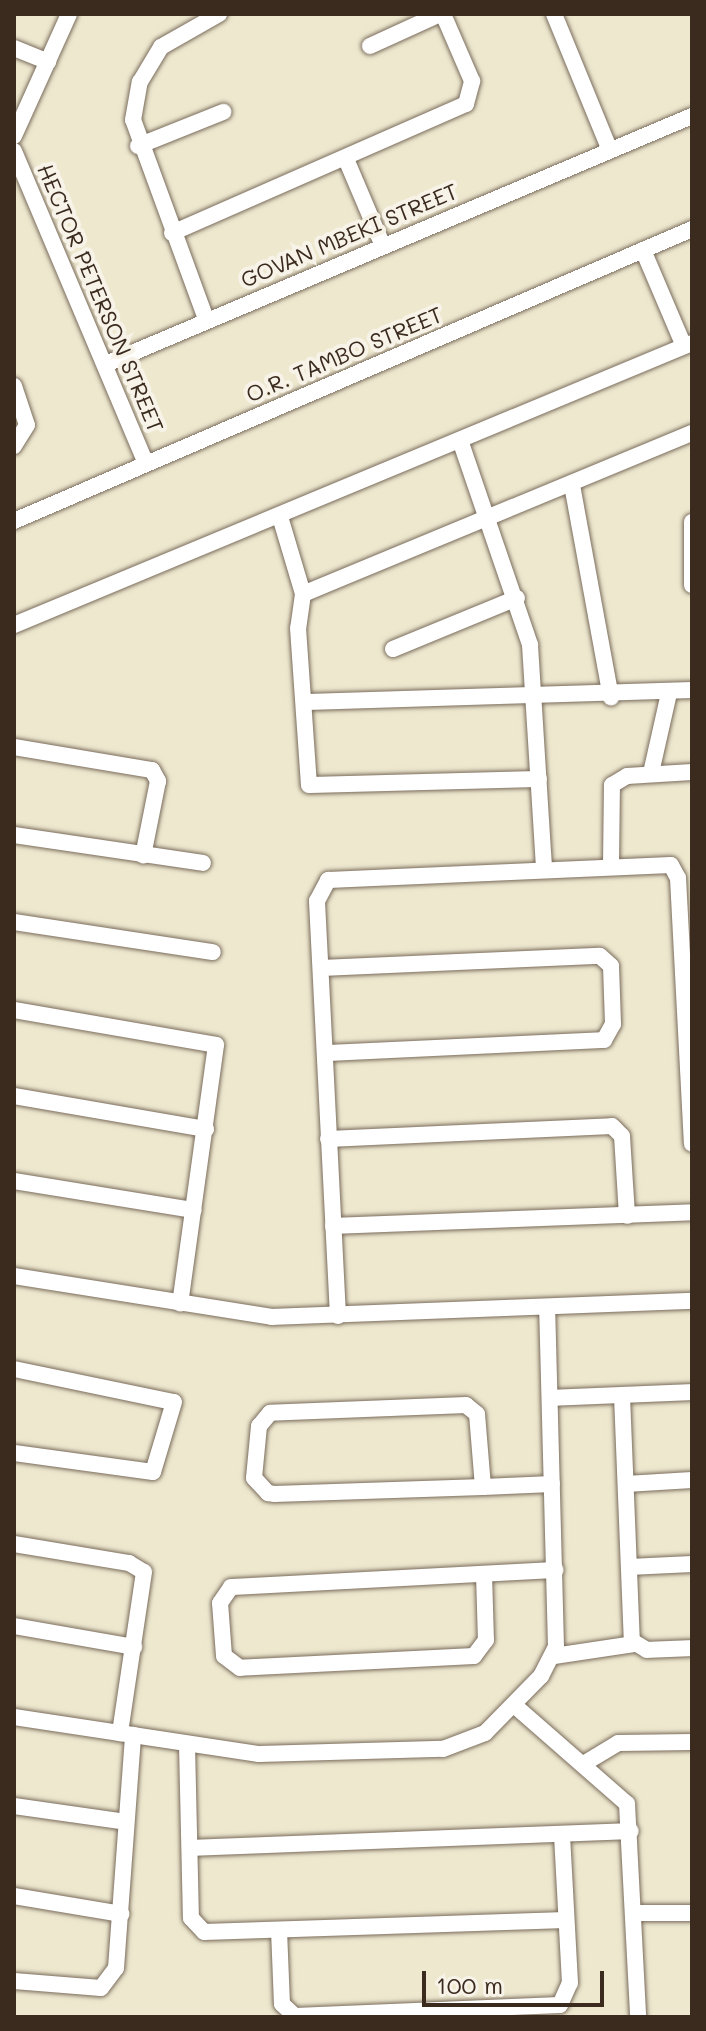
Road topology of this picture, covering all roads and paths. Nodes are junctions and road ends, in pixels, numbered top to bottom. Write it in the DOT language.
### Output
graph roads {
  1 [pos="69,14"];
  2 [pos="219,14"];
  3 [pos="441,14"];
  4 [pos="554,14"];
  5 [pos="370,46"];
  6 [pos="14,48"];
  7 [pos="48,62"];
  8 [pos="223,112"];
  9 [pos="692,116"];
  10 [pos="14,136"];
  11 [pos="138,146"];
  12 [pos="609,148"];
  13 [pos="14,151"];
  14 [pos="346,159"];
  15 [pos="692,229"];
  16 [pos="172,233"];
  17 [pos="382,244"];
  18 [pos="643,250"];
  19 [pos="206,319"];
  20 [pos="688,345"];
  21 [pos="106,364"];
  22 [pos="14,386"];
  23 [pos="692,433"];
  24 [pos="461,443"];
  25 [pos="14,446"];
  26 [pos="146,463"];
  27 [pos="572,485"];
  28 [pos="281,520"];
  29 [pos="490,520"];
  30 [pos="14,521"];
  31 [pos="692,522"];
  32 [pos="692,585"];
  33 [pos="303,594"];
  34 [pos="517,598"];
  35 [pos="14,625"];
  36 [pos="393,649"];
  37 [pos="692,690"];
  38 [pos="669,693"];
  39 [pos="611,697"];
  40 [pos="534,698"];
  41 [pos="307,702"];
  42 [pos="14,747"];
  43 [pos="692,772"];
  44 [pos="651,773"];
  45 [pos="539,779"];
  46 [pos="14,835"];
  47 [pos="143,856"];
  48 [pos="203,863"];
  49 [pos="611,864"];
  50 [pos="544,868"];
  51 [pos="14,922"];
  52 [pos="213,952"];
  53 [pos="321,968"];
  54 [pos="14,1010"];
  55 [pos="689,1039"];
  56 [pos="325,1053"];
  57 [pos="14,1096"];
  58 [pos="692,1122"];
  59 [pos="206,1129"];
  60 [pos="328,1139"];
  61 [pos="692,1144"];
  62 [pos="14,1181"];
  63 [pos="194,1210"];
  64 [pos="692,1212"];
  65 [pos="627,1216"];
  66 [pos="333,1226"];
  67 [pos="14,1276"];
  68 [pos="692,1301"];
  69 [pos="180,1304"];
  70 [pos="547,1309"];
  71 [pos="338,1316"];
  72 [pos="14,1369"];
  73 [pos="692,1392"];
  74 [pos="622,1396"];
  75 [pos="550,1398"];
  76 [pos="14,1453"];
  77 [pos="692,1480"];
  78 [pos="552,1484"];
  79 [pos="626,1484"];
  80 [pos="483,1487"];
  81 [pos="14,1544"];
  82 [pos="692,1564"];
  83 [pos="629,1567"];
  84 [pos="556,1570"];
  85 [pos="484,1574"];
  86 [pos="14,1626"];
  87 [pos="634,1644"];
  88 [pos="134,1647"];
  89 [pos="692,1648"];
  90 [pos="554,1656"];
  91 [pos="514,1705"];
  92 [pos="14,1717"];
  93 [pos="126,1734"];
  94 [pos="692,1742"];
  95 [pos="187,1745"];
  96 [pos="585,1763"];
  97 [pos="14,1806"];
  98 [pos="126,1822"];
  99 [pos="631,1831"];
  100 [pos="562,1836"];
  101 [pos="190,1848"];
  102 [pos="14,1896"];
  103 [pos="635,1913"];
  104 [pos="692,1913"];
  105 [pos="121,1914"];
  106 [pos="566,1920"];
  107 [pos="279,1930"];
  108 [pos="14,1981"];
  109 [pos="638,2017"];
  1 -- 7 [label="street"];
  2 -- 11 [label="street"];
  3 -- 5 [label="street"];
  3 -- 14 [label="street"];
  4 -- 12 [label="street"];
  6 -- 7 [label="street"];
  7 -- 10 [label="street"];
  8 -- 11 [label="street"];
  9 -- 12 [label="street, GOVAN MBEKI STREET"];
  11 -- 16 [label="street"];
  12 -- 17 [label="street, GOVAN MBEKI STREET"];
  13 -- 21 [label="street, HECTOR PETERSON STREET"];
  14 -- 16 [label="street"];
  14 -- 17 [label="street"];
  15 -- 18 [label="street, O.R. TAMBO STREET"];
  16 -- 19 [label="street"];
  17 -- 19 [label="street, GOVAN MBEKI STREET"];
  18 -- 20 [label="street"];
  18 -- 26 [label="street, O.R. TAMBO STREET"];
  19 -- 21 [label="street, GOVAN MBEKI STREET"];
  20 -- 24 [label="street"];
  21 -- 26 [label="street, HECTOR PETERSON STREET"];
  22 -- 25 [label="street"];
  23 -- 27 [label="street"];
  24 -- 28 [label="street"];
  24 -- 29 [label="street"];
  26 -- 30 [label="street, O.R. TAMBO STREET"];
  27 -- 29 [label="street"];
  27 -- 39 [label="street"];
  28 -- 33 [label="street"];
  28 -- 35 [label="street"];
  29 -- 33 [label="street"];
  29 -- 34 [label="street"];
  31 -- 32 [label="street"];
  33 -- 41 [label="street"];
  34 -- 36 [label="street"];
  34 -- 40 [label="street"];
  37 -- 38 [label="street"];
  38 -- 39 [label="street"];
  38 -- 44 [label="street"];
  39 -- 40 [label="street"];
  40 -- 41 [label="street"];
  40 -- 45 [label="street"];
  41 -- 45 [label="street"];
  42 -- 47 [label="street"];
  43 -- 44 [label="street"];
  44 -- 49 [label="street"];
  45 -- 50 [label="street"];
  46 -- 47 [label="street"];
  47 -- 48 [label="street"];
  49 -- 50 [label="street"];
  49 -- 55 [label="street"];
  50 -- 53 [label="street"];
  51 -- 52 [label="street"];
  53 -- 56 [label="street"];
  53 -- 56 [label="street"];
  54 -- 59 [label="street"];
  55 -- 58 [label="street"];
  56 -- 60 [label="street"];
  57 -- 59 [label="street"];
  58 -- 61 [label="street"];
  59 -- 63 [label="street"];
  60 -- 65 [label="street"];
  60 -- 66 [label="street"];
  62 -- 63 [label="street"];
  63 -- 69 [label="street"];
  64 -- 65 [label="street"];
  65 -- 66 [label="street"];
  66 -- 71 [label="street"];
  67 -- 69 [label="street"];
  68 -- 70 [label="street"];
  69 -- 71 [label="street"];
  70 -- 71 [label="street"];
  70 -- 75 [label="street"];
  72 -- 76 [label="street"];
  73 -- 74 [label="street"];
  74 -- 75 [label="street"];
  74 -- 79 [label="street"];
  75 -- 78 [label="street"];
  77 -- 79 [label="street"];
  78 -- 80 [label="street"];
  78 -- 84 [label="street"];
  79 -- 83 [label="street"];
  80 -- 80 [label="street"];
  81 -- 88 [label="street"];
  82 -- 83 [label="street"];
  83 -- 87 [label="street"];
  84 -- 85 [label="street"];
  84 -- 90 [label="street"];
  85 -- 85 [label="street"];
  86 -- 88 [label="street"];
  87 -- 89 [label="street"];
  87 -- 90 [label="street"];
  88 -- 93 [label="street"];
  90 -- 91 [label="street"];
  91 -- 95 [label="street"];
  91 -- 96 [label="street"];
  92 -- 93 [label="street"];
  93 -- 95 [label="street"];
  93 -- 98 [label="street"];
  94 -- 96 [label="street"];
  95 -- 101 [label="street"];
  96 -- 99 [label="street"];
  97 -- 98 [label="street"];
  98 -- 105 [label="street"];
  99 -- 100 [label="street"];
  99 -- 103 [label="street"];
  100 -- 101 [label="street"];
  100 -- 106 [label="street"];
  101 -- 107 [label="street"];
  102 -- 105 [label="street"];
  103 -- 104 [label="street"];
  103 -- 109 [label="street"];
  105 -- 108 [label="street"];
  106 -- 107 [label="street"];
  106 -- 107 [label="street"];
}
